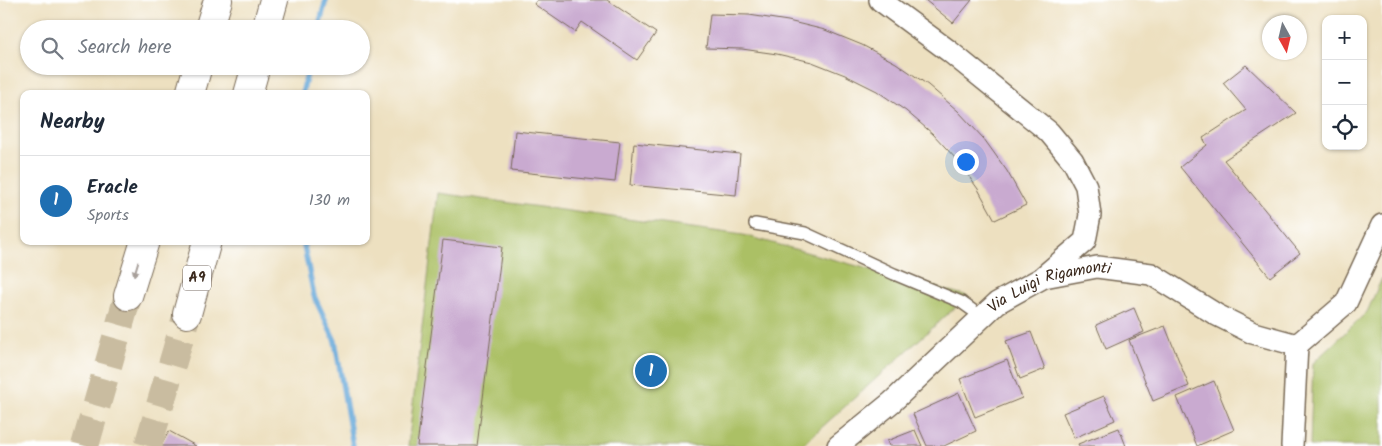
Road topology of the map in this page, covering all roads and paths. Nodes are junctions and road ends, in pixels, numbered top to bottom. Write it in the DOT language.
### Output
graph roads {
  1 [pos="218,0"];
  2 [pos="274,0"];
  3 [pos="880,0"];
  4 [pos="212,20"];
  5 [pos="268,20"];
  6 [pos="195,75"];
  7 [pos="253,75"];
  8 [pos="191,90"];
  9 [pos="249,90"];
  10 [pos="755,224"];
  11 [pos="1382,225"];
  12 [pos="144,245"];
  13 [pos="206,245"];
  14 [pos="1044,276"];
  15 [pos="128,296"];
  16 [pos="187,314"];
  17 [pos="982,317"];
  18 [pos="1297,345"];
  19 [pos="838,446"];
  20 [pos="1292,446"];
  1 -- 4 [label="highway"];
  2 -- 5 [label="highway"];
  3 -- 14 [label="street"];
  6 -- 8 [label="highway"];
  7 -- 9 [label="highway"];
  10 -- 17 [label="lane"];
  11 -- 18 [label="street"];
  12 -- 15 [label="highway, one-way"];
  13 -- 16 [label="highway, A9"];
  14 -- 17 [label="street, Via Luigi Rigamonti"];
  14 -- 18 [label="street, Via Luigi Rigamonti"];
  17 -- 19 [label="street, Via Luigi Rigamonti"];
  18 -- 20 [label="street"];
}
